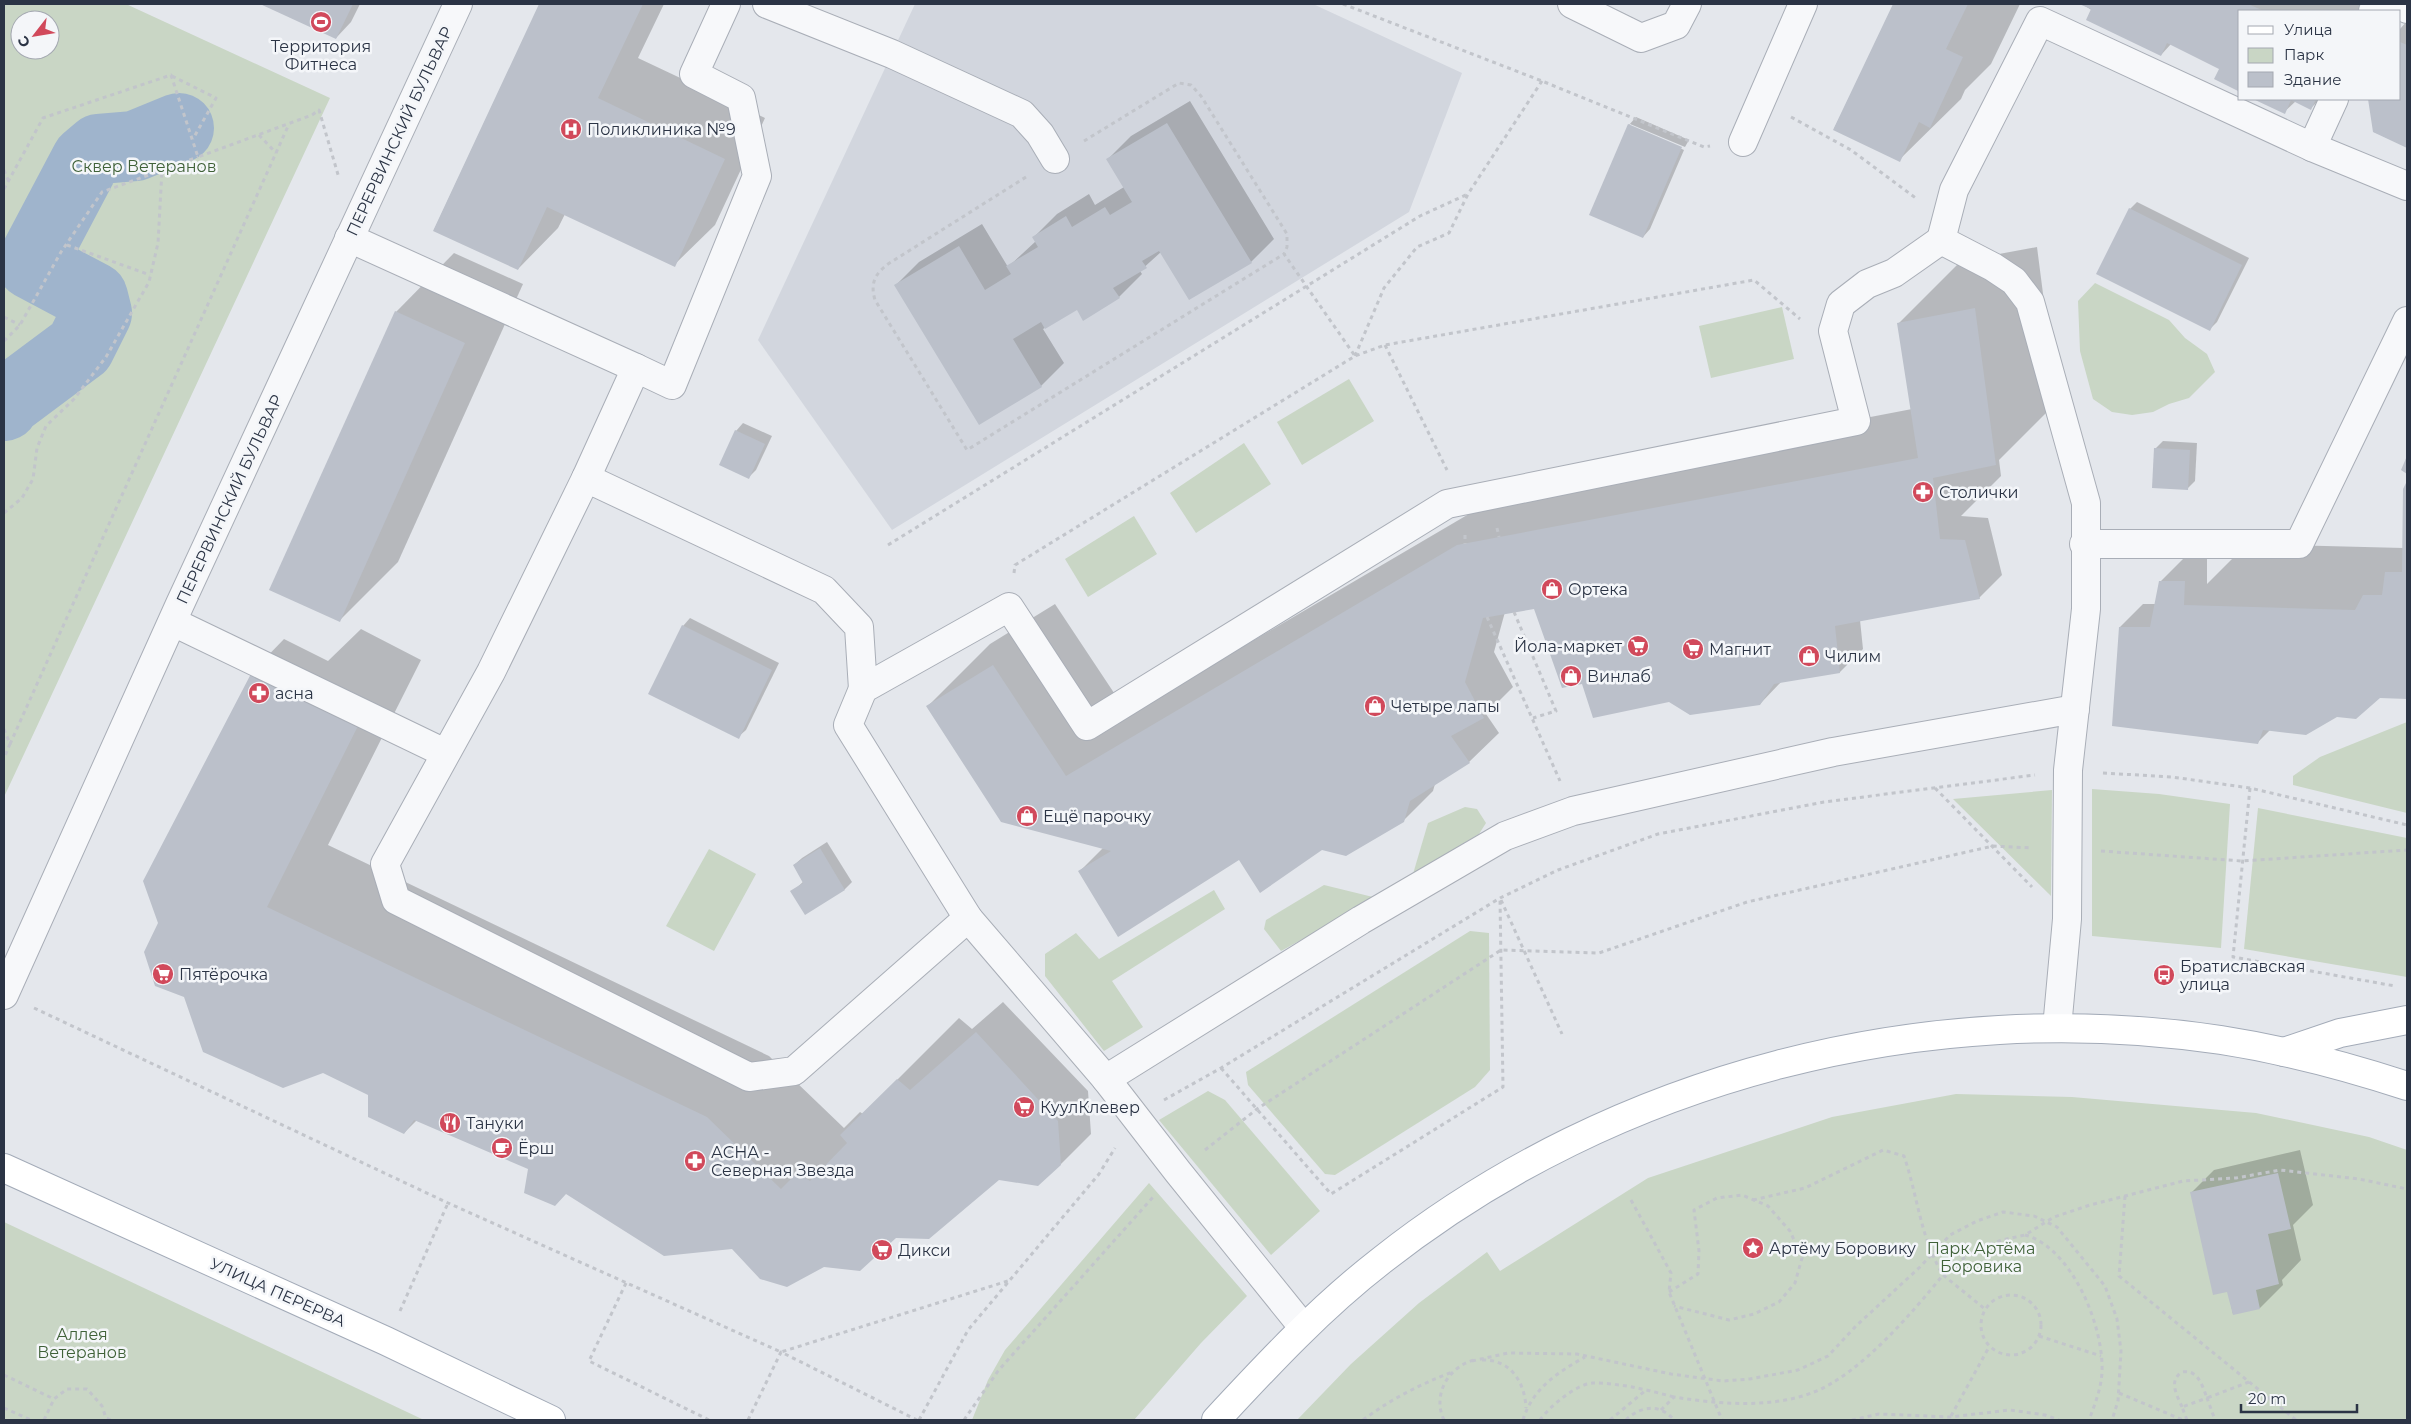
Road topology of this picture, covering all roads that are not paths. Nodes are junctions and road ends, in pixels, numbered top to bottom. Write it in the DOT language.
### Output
graph roads {
  1 [pos="458,4"];
  2 [pos="726,4"];
  3 [pos="767,4"];
  4 [pos="1572,4"];
  5 [pos="1686,4"];
  6 [pos="1803,4"];
  7 [pos="2398,4"];
  8 [pos="2407,9"];
  9 [pos="2334,100"];
  10 [pos="1743,142"];
  11 [pos="2312,148"];
  12 [pos="1055,159"];
  13 [pos="2407,186"];
  14 [pos="1945,231"];
  15 [pos="352,233"];
  16 [pos="2407,321"];
  17 [pos="636,368"];
  18 [pos="586,478"];
  19 [pos="2084,544"];
  20 [pos="173,622"];
  21 [pos="863,689"];
  22 [pos="2075,709"];
  23 [pos="445,753"];
  24 [pos="968,918"];
  25 [pos="4,995"];
  26 [pos="2407,1020"];
  27 [pos="2058,1028"];
  28 [pos="2284,1052"];
  29 [pos="1106,1079"];
  30 [pos="2407,1086"];
  31 [pos="4,1168"];
  32 [pos="1303,1327"];
  33 [pos="551,1420"];
  34 [pos="1216,1420"];
  1 -- 15 [label="street, ПЕРЕРВИНСКИЙ БУЛЬВАР"];
  2 -- 17 [label="street"];
  3 -- 12 [label="street"];
  4 -- 5 [label="street"];
  6 -- 10 [label="street"];
  7 -- 8 [label="street"];
  9 -- 11 [label="street"];
  11 -- 13 [label="street"];
  11 -- 14 [label="street"];
  14 -- 19 [label="street"];
  14 -- 21 [label="street"];
  15 -- 17 [label="street"];
  15 -- 20 [label="street, ПЕРЕРВИНСКИЙ БУЛЬВАР"];
  16 -- 19 [label="street"];
  17 -- 18 [label="street"];
  18 -- 21 [label="street"];
  18 -- 23 [label="street"];
  19 -- 22 [label="street"];
  20 -- 23 [label="street"];
  20 -- 25 [label="street, ПЕРЕРВИНСКИЙ БУЛЬВАР"];
  21 -- 24 [label="street"];
  22 -- 27 [label="street"];
  22 -- 29 [label="street"];
  23 -- 24 [label="street"];
  24 -- 29 [label="street"];
  26 -- 28 [label="main road"];
  27 -- 28 [label="main road"];
  27 -- 32 [label="main road"];
  28 -- 30 [label="main road"];
  29 -- 32 [label="street"];
  31 -- 33 [label="main road, УЛИЦА ПЕРЕРВА"];
  32 -- 34 [label="main road"];
}
